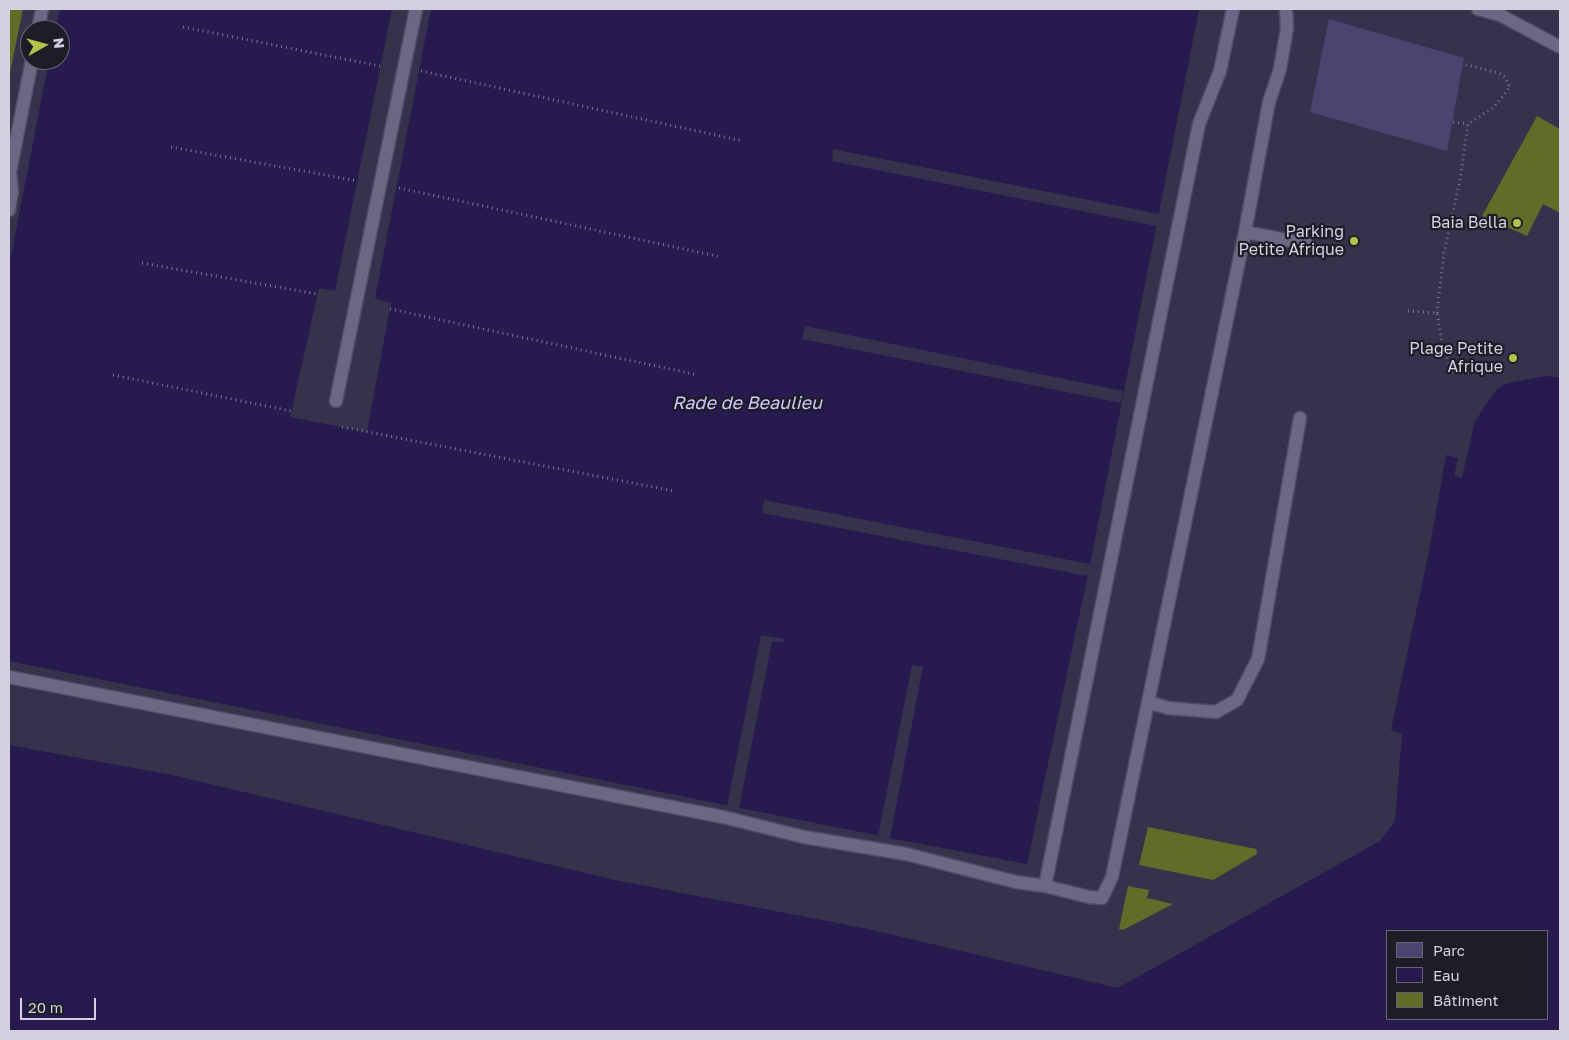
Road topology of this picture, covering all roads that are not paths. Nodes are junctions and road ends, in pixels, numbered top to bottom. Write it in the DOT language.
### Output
graph roads {
  1 [pos="416,9"];
  2 [pos="1233,9"];
  3 [pos="1286,9"];
  4 [pos="1478,9"];
  5 [pos="1560,47"];
  6 [pos="30,70"];
  7 [pos="9,210"];
  8 [pos="1245,232"];
  9 [pos="1307,244"];
  10 [pos="336,401"];
  11 [pos="1300,418"];
  12 [pos="9,677"];
  13 [pos="1148,702"];
  14 [pos="1045,886"];
  1 -- 10 [label="lane"];
  2 -- 14 [label="lane"];
  3 -- 8 [label="lane"];
  4 -- 5 [label="lane"];
  6 -- 7 [label="lane"];
  8 -- 9 [label="lane"];
  8 -- 13 [label="lane"];
  11 -- 13 [label="lane"];
  12 -- 14 [label="lane"];
  13 -- 14 [label="lane"];
}
